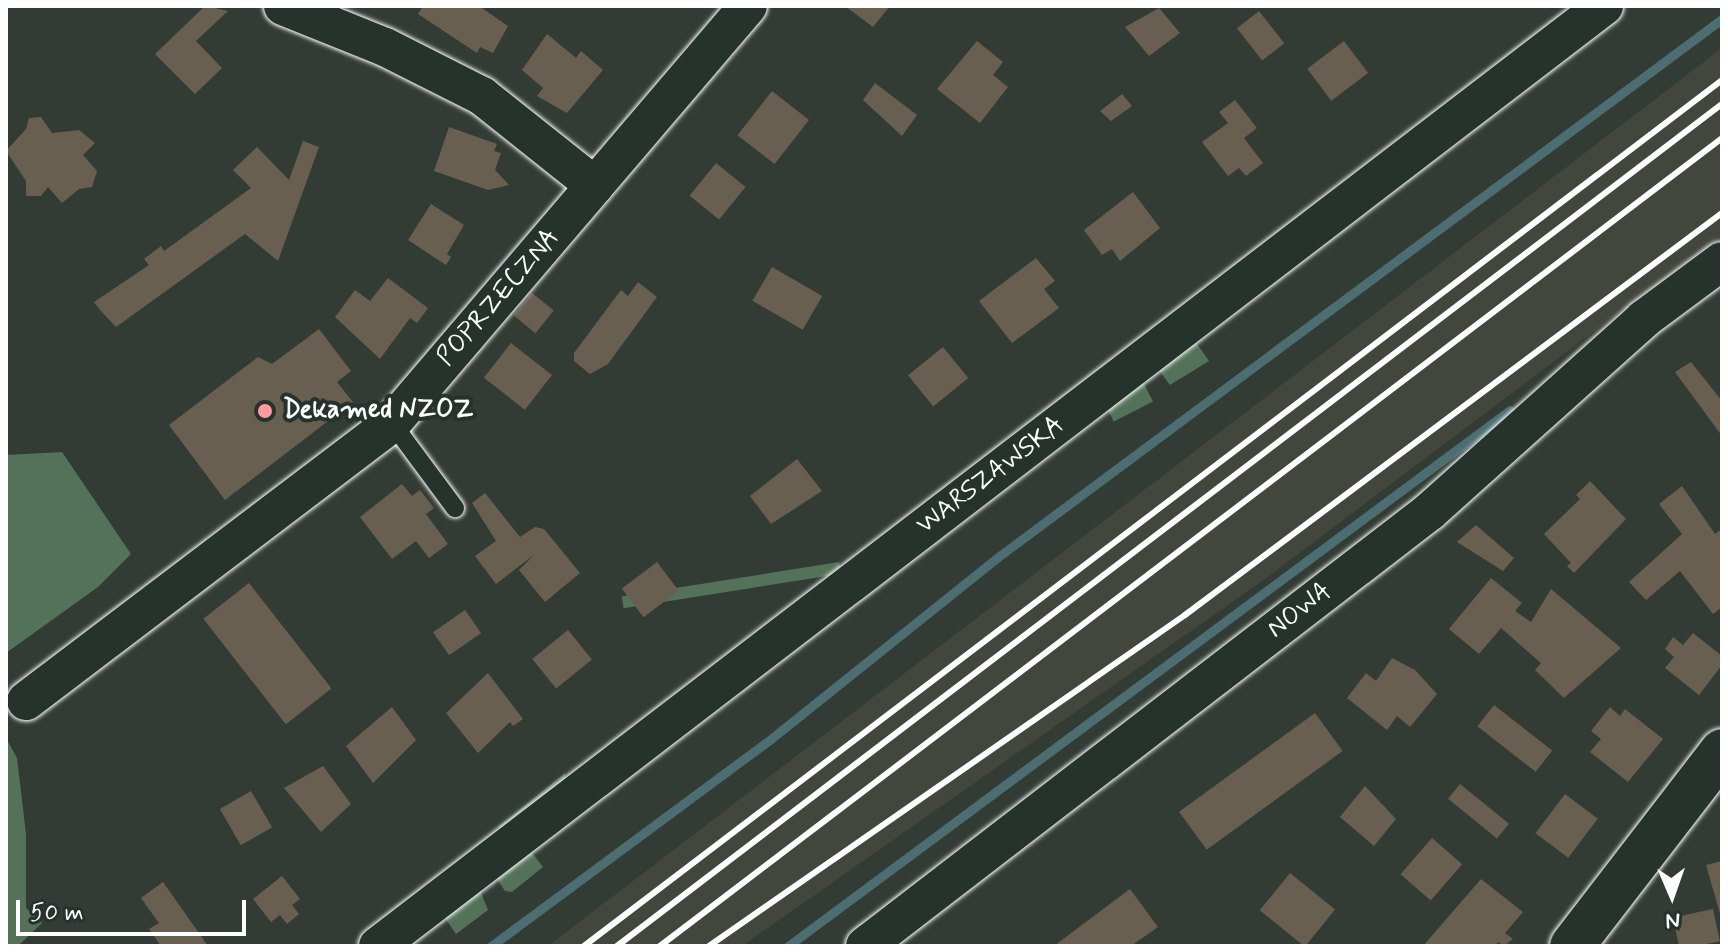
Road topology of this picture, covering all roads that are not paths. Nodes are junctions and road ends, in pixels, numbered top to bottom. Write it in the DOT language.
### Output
graph roads {
  1 [pos="283,6"];
  2 [pos="748,6"];
  3 [pos="1604,6"];
  4 [pos="595,186"];
  5 [pos="1722,261"];
  6 [pos="392,423"];
  7 [pos="455,508"];
  8 [pos="26,701"];
  9 [pos="1722,751"];
  10 [pos="378,946"];
  11 [pos="865,946"];
  12 [pos="1572,946"];
  1 -- 4 [label="street"];
  2 -- 4 [label="street, POPRZECZNA"];
  3 -- 10 [label="street, WARSZAWSKA"];
  4 -- 6 [label="street, POPRZECZNA"];
  5 -- 11 [label="street, NOWA"];
  6 -- 7 [label="lane"];
  6 -- 8 [label="street, POPRZECZNA"];
  9 -- 12 [label="street"];
}
